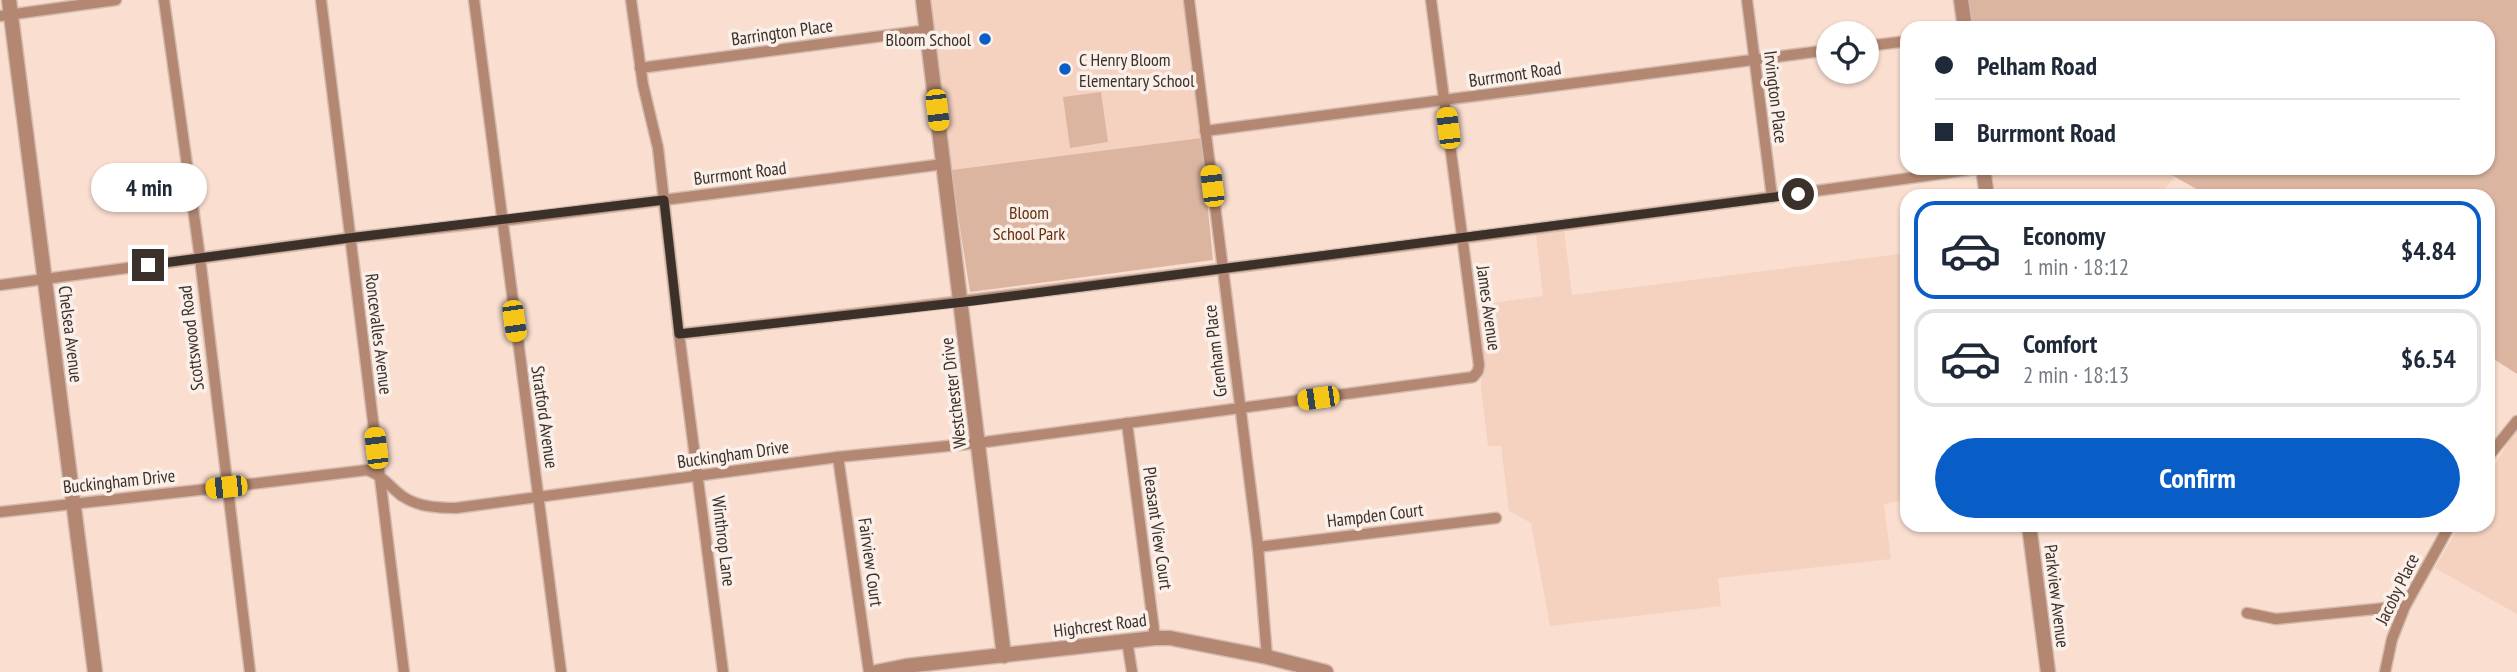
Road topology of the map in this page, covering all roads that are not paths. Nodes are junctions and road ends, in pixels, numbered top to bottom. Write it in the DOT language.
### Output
graph roads {
  1 [pos="116,0"];
  2 [pos="164,0"];
  3 [pos="321,0"];
  4 [pos="474,0"];
  5 [pos="631,0"];
  6 [pos="923,0"];
  7 [pos="1189,0"];
  8 [pos="1431,0"];
  9 [pos="1747,0"];
  10 [pos="1961,0"];
  11 [pos="6,10"];
  12 [pos="1964,21"];
  13 [pos="928,30"];
  14 [pos="1900,42"];
  15 [pos="1879,45"];
  16 [pos="1816,52"];
  17 [pos="1753,59"];
  18 [pos="640,68"];
  19 [pos="1445,101"];
  20 [pos="1205,131"];
  21 [pos="944,164"];
  22 [pos="1932,175"];
  23 [pos="1772,197"];
  24 [pos="664,200"];
  25 [pos="501,220"];
  26 [pos="349,238"];
  27 [pos="1461,239"];
  28 [pos="200,258"];
  29 [pos="1222,268"];
  30 [pos="45,279"];
  31 [pos="0,285"];
  32 [pos="962,302"];
  33 [pos="679,334"];
  34 [pos="1478,371"];
  35 [pos="1240,409"];
  36 [pos="2517,421"];
  37 [pos="1127,423"];
  38 [pos="978,443"];
  39 [pos="2495,448"];
  40 [pos="838,457"];
  41 [pos="379,474"];
  42 [pos="698,477"];
  43 [pos="226,487"];
  44 [pos="538,498"];
  45 [pos="73,503"];
  46 [pos="0,512"];
  47 [pos="1496,518"];
  48 [pos="2030,532"];
  49 [pos="2446,532"];
  50 [pos="1258,547"];
  51 [pos="2406,606"];
  52 [pos="2247,613"];
  53 [pos="1155,638"];
  54 [pos="1127,641"];
  55 [pos="1003,656"];
  56 [pos="1267,657"];
  57 [pos="907,669"];
  58 [pos="95,672"];
  59 [pos="250,672"];
  60 [pos="404,672"];
  61 [pos="561,672"];
  62 [pos="723,672"];
  63 [pos="869,672"];
  64 [pos="876,672"];
  65 [pos="1132,672"];
  66 [pos="1326,672"];
  67 [pos="2048,672"];
  68 [pos="2385,672"];
  1 -- 11 [label="street"];
  2 -- 28 [label="street, Scottswood Road"];
  3 -- 26 [label="street, Roncevalles Avenue"];
  4 -- 25 [label="street, Stratford Avenue"];
  5 -- 18 [label="street, Winthrop Lane"];
  6 -- 13 [label="street, Westchester Drive"];
  7 -- 20 [label="street, Grenham Place"];
  8 -- 19 [label="street, James Avenue"];
  9 -- 17 [label="street, Irvington Place"];
  10 -- 12 [label="street"];
  11 -- 30 [label="street, Chelsea Avenue"];
  13 -- 18 [label="street, Barrington Place"];
  13 -- 21 [label="street, Westchester Drive"];
  14 -- 15 [label="street"];
  16 -- 17 [label="street, Burrmont Road"];
  17 -- 19 [label="street, Burrmont Road"];
  17 -- 23 [label="street, Irvington Place"];
  18 -- 24 [label="street, Winthrop Lane"];
  19 -- 20 [label="street, Burrmont Road"];
  19 -- 27 [label="street, James Avenue"];
  20 -- 29 [label="street, Grenham Place"];
  21 -- 24 [label="street, Burrmont Road"];
  21 -- 32 [label="street, Westchester Drive"];
  22 -- 23 [label="street"];
  23 -- 27 [label="street"];
  24 -- 25 [label="street, Burrmont Road"];
  24 -- 33 [label="street, Winthrop Lane"];
  25 -- 26 [label="street, Burrmont Road"];
  25 -- 44 [label="street, Stratford Avenue"];
  26 -- 28 [label="street, Burrmont Road"];
  26 -- 41 [label="street, Roncevalles Avenue"];
  27 -- 29 [label="street"];
  27 -- 34 [label="street, James Avenue"];
  28 -- 30 [label="street, Burrmont Road"];
  28 -- 43 [label="street, Scottswood Road"];
  29 -- 32 [label="street"];
  29 -- 35 [label="street, Grenham Place"];
  30 -- 31 [label="street, Burrmont Road"];
  30 -- 45 [label="street, Chelsea Avenue"];
  32 -- 33 [label="street"];
  32 -- 38 [label="street, Westchester Drive"];
  33 -- 42 [label="street, Winthrop Lane"];
  34 -- 35 [label="street, Buckingham Drive"];
  35 -- 37 [label="street, Buckingham Drive"];
  35 -- 50 [label="street, Grenham Place"];
  36 -- 39 [label="street"];
  37 -- 38 [label="street, Buckingham Drive"];
  37 -- 53 [label="street, Pleasant View Court"];
  38 -- 40 [label="street, Buckingham Drive"];
  38 -- 55 [label="street, Westchester Drive"];
  40 -- 42 [label="street, Buckingham Drive"];
  40 -- 63 [label="street, Fairview Court"];
  41 -- 43 [label="street, Buckingham Drive"];
  41 -- 44 [label="street, Buckingham Drive"];
  41 -- 60 [label="street, Roncevalles Avenue"];
  42 -- 44 [label="street, Buckingham Drive"];
  42 -- 62 [label="street, Winthrop Lane"];
  43 -- 45 [label="street, Buckingham Drive"];
  43 -- 59 [label="street, Scottswood Road"];
  44 -- 61 [label="street, Stratford Avenue"];
  45 -- 46 [label="street, Buckingham Drive"];
  45 -- 58 [label="street, Chelsea Avenue"];
  47 -- 50 [label="street, Hampden Court"];
  48 -- 67 [label="street, Parkview Avenue"];
  49 -- 51 [label="street, Jacoby Place"];
  50 -- 56 [label="street, Grenham Place"];
  51 -- 52 [label="street"];
  51 -- 68 [label="street, Jacoby Place"];
  53 -- 54 [label="street, Highcrest Road"];
  53 -- 56 [label="street, Highcrest Road"];
  54 -- 55 [label="street, Highcrest Road"];
  54 -- 65 [label="street"];
  55 -- 57 [label="street, Highcrest Road"];
  56 -- 66 [label="street, Highcrest Road"];
  57 -- 64 [label="street, Highcrest Road"];
}
